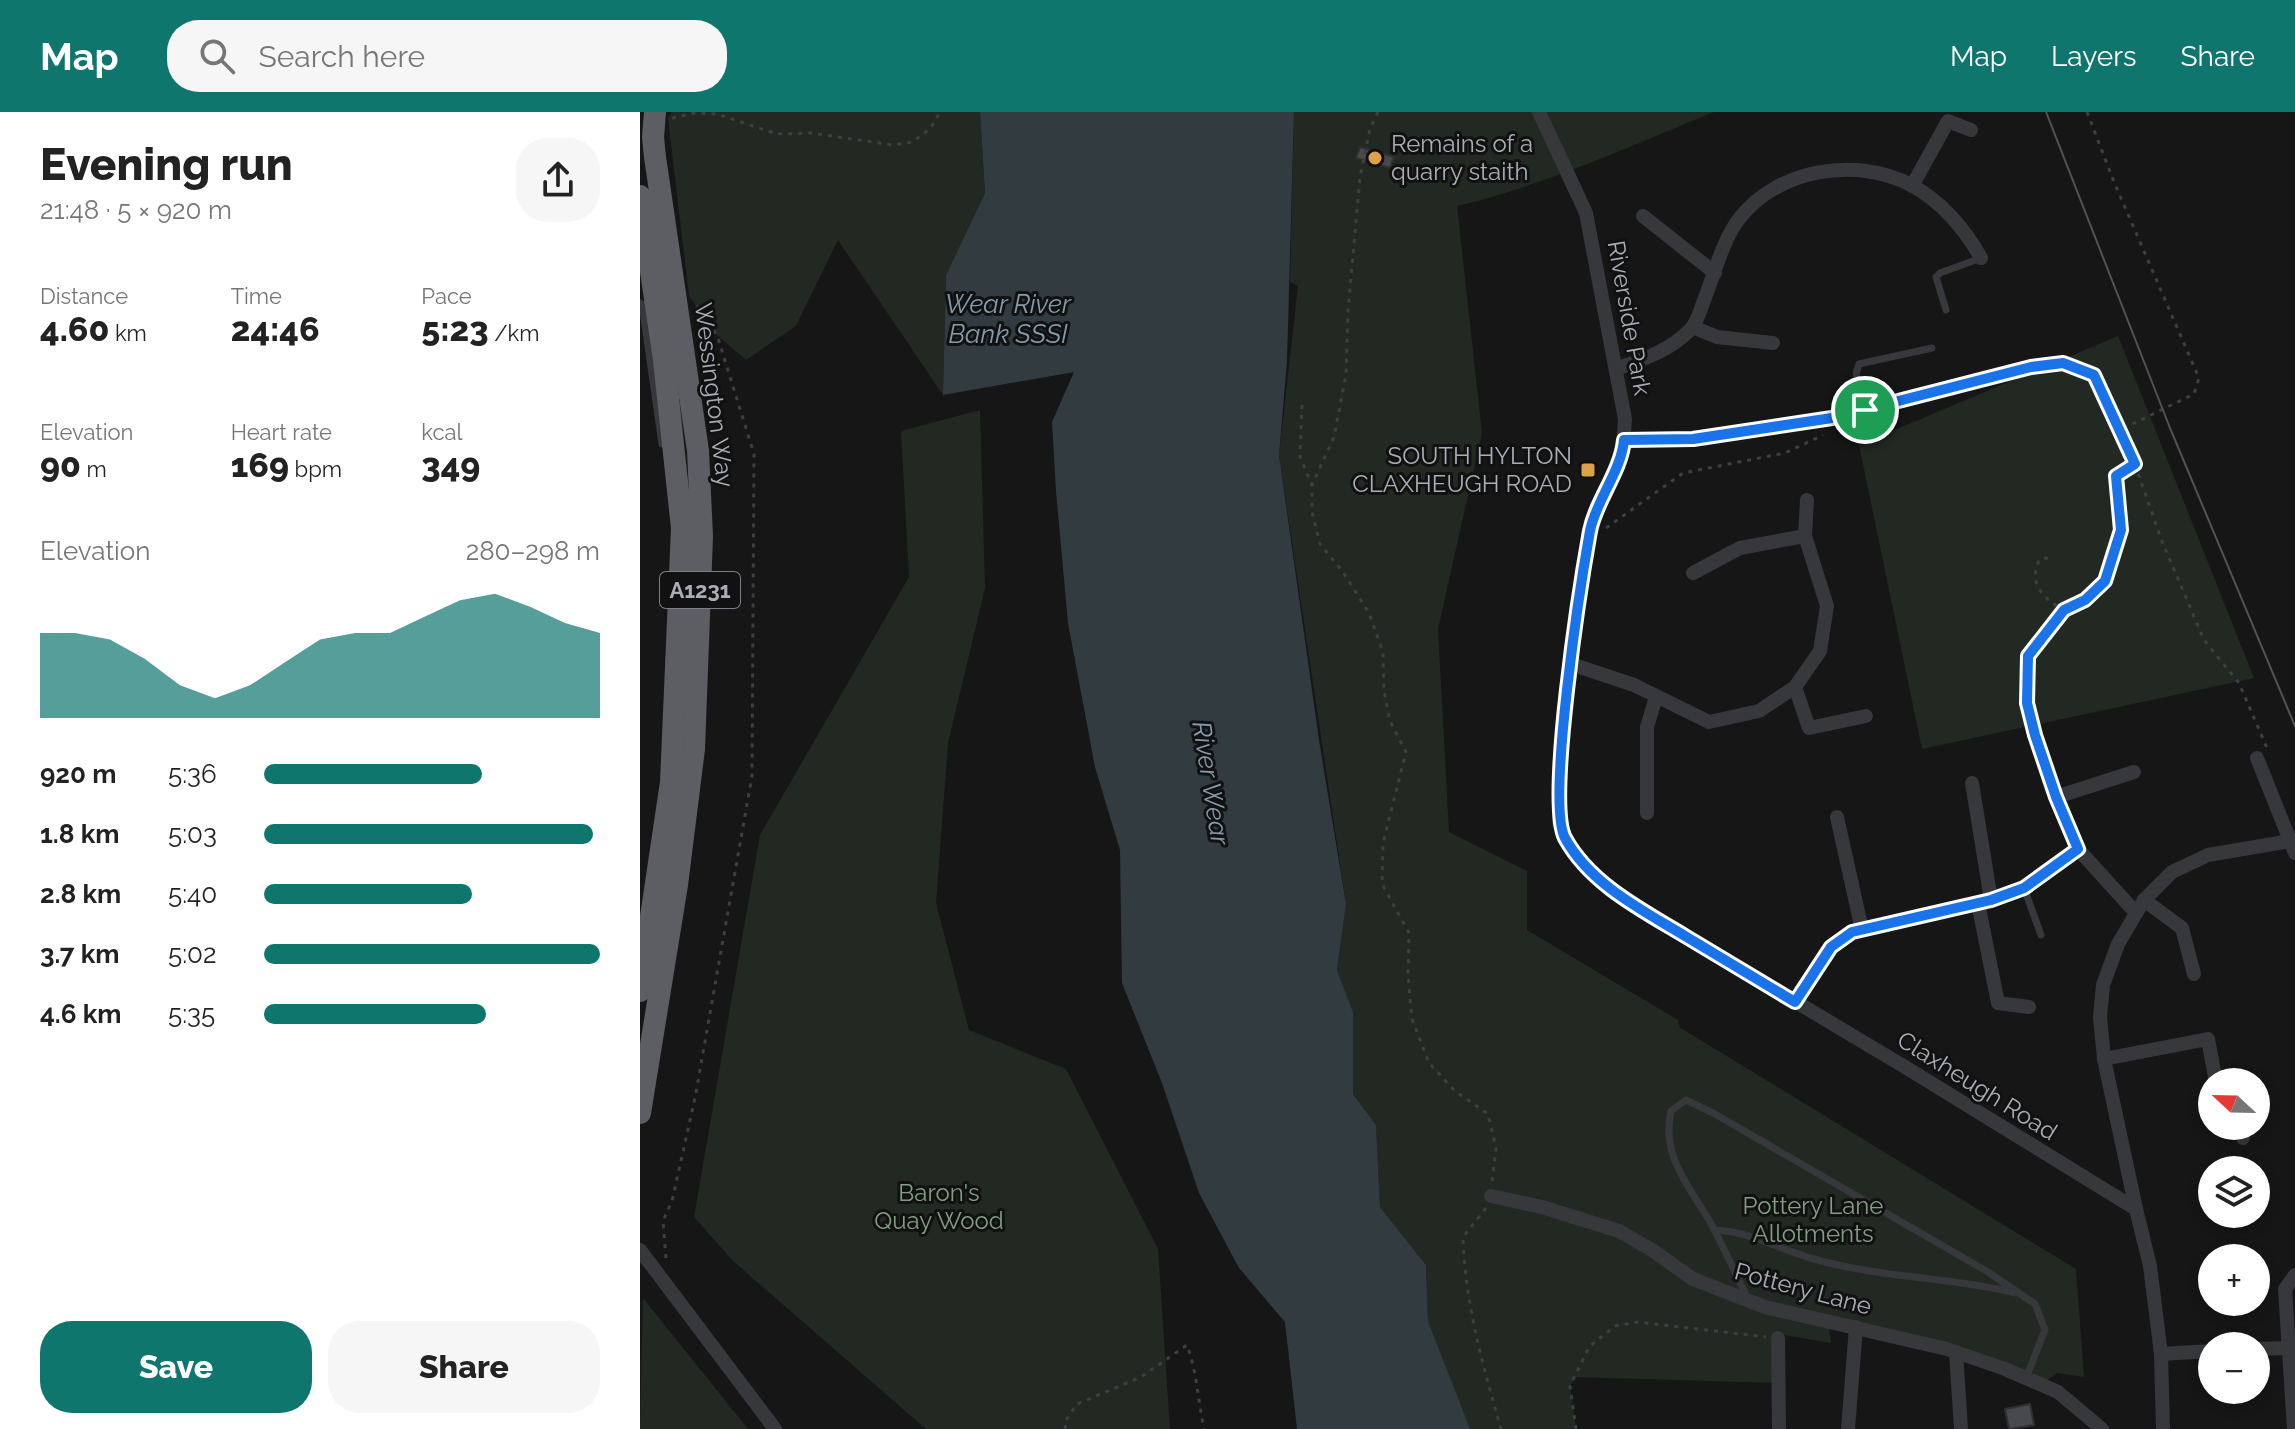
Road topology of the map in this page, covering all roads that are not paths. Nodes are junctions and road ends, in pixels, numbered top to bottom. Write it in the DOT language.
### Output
graph roads {
  1 [pos="1539,112"];
  2 [pos="661,115"];
  3 [pos="1971,130"];
  4 [pos="1912,186"];
  5 [pos="640,196"];
  6 [pos="1643,216"];
  7 [pos="1981,258"];
  8 [pos="1715,273"];
  9 [pos="640,303"];
  10 [pos="1946,310"];
  11 [pos="1693,327"];
  12 [pos="1773,343"];
  13 [pos="1932,348"];
  14 [pos="1616,369"];
  15 [pos="1954,388"];
  16 [pos="1865,410"];
  17 [pos="1624,440"];
  18 [pos="679,486"];
  19 [pos="1807,500"];
  20 [pos="1805,536"];
  21 [pos="1693,573"];
  22 [pos="1571,664"];
  23 [pos="1795,687"];
  24 [pos="1656,697"];
  25 [pos="1866,716"];
  26 [pos="2035,735"];
  27 [pos="2257,758"];
  28 [pos="2134,772"];
  29 [pos="1972,783"];
  30 [pos="2056,797"];
  31 [pos="1647,813"];
  32 [pos="1837,817"];
  33 [pos="1559,823"];
  34 [pos="2292,847"];
  35 [pos="2078,849"];
  36 [pos="2024,888"];
  37 [pos="1984,901"];
  38 [pos="2140,906"];
  39 [pos="1862,930"];
  40 [pos="2041,935"];
  41 [pos="2194,974"];
  42 [pos="640,991"];
  43 [pos="1795,1002"];
  44 [pos="2029,1007"];
  45 [pos="2104,1059"];
  46 [pos="2213,1068"];
  47 [pos="640,1113"];
  48 [pos="1491,1196"];
  49 [pos="2136,1209"];
  50 [pos="1714,1230"];
  51 [pos="640,1250"];
  52 [pos="2295,1275"];
  53 [pos="2022,1295"];
  54 [pos="1749,1301"];
  55 [pos="1856,1327"];
  56 [pos="1778,1338"];
  57 [pos="2287,1348"];
  58 [pos="2270,1349"];
  59 [pos="1956,1352"];
  60 [pos="2198,1352"];
  61 [pos="2161,1354"];
  62 [pos="2026,1378"];
  63 [pos="775,1429"];
  64 [pos="1779,1429"];
  65 [pos="1848,1429"];
  66 [pos="1961,1429"];
  67 [pos="2102,1429"];
  68 [pos="2163,1429"];
  69 [pos="2294,1429"];
  1 -- 14 [label="street, Riverside Park"];
  2 -- 47 [label="highway, Wessington Way / A1231"];
  3 -- 4 [label="street"];
  4 -- 7 [label="street"];
  4 -- 8 [label="street"];
  5 -- 18 [label="highway, Wessington Way / A1231"];
  6 -- 8 [label="street"];
  7 -- 10 [label="lane"];
  8 -- 11 [label="street"];
  9 -- 18 [label="lane"];
  11 -- 12 [label="street"];
  11 -- 14 [label="street"];
  13 -- 16 [label="lane"];
  14 -- 17 [label="street, Riverside Park"];
  15 -- 16 [label="street"];
  16 -- 17 [label="street"];
  17 -- 22 [label="street, Riverside Park"];
  18 -- 42 [label="highway, Wessington Way / A1231"];
  19 -- 20 [label="street"];
  20 -- 21 [label="street"];
  20 -- 23 [label="street"];
  22 -- 24 [label="street"];
  22 -- 33 [label="street, Riverside Park"];
  23 -- 24 [label="street"];
  23 -- 25 [label="street"];
  24 -- 31 [label="street"];
  26 -- 30 [label="street"];
  27 -- 34 [label="street"];
  28 -- 30 [label="street"];
  29 -- 37 [label="street"];
  30 -- 35 [label="street"];
  32 -- 39 [label="street"];
  33 -- 43 [label="street, Claxheugh Road"];
  34 -- 38 [label="street"];
  35 -- 36 [label="street"];
  35 -- 38 [label="street"];
  36 -- 37 [label="street"];
  36 -- 40 [label="lane"];
  37 -- 39 [label="street"];
  37 -- 44 [label="street"];
  38 -- 41 [label="street"];
  38 -- 45 [label="street"];
  39 -- 43 [label="street"];
  43 -- 49 [label="street, Claxheugh Road"];
  45 -- 46 [label="street"];
  45 -- 49 [label="street"];
  48 -- 54 [label="street, Pottery Lane"];
  49 -- 61 [label="street"];
  50 -- 53 [label="lane"];
  50 -- 53 [label="lane"];
  50 -- 54 [label="lane"];
  51 -- 63 [label="street"];
  52 -- 57 [label="street"];
  53 -- 62 [label="lane"];
  54 -- 55 [label="street, Pottery Lane"];
  55 -- 59 [label="street, Pottery Lane"];
  55 -- 65 [label="street"];
  56 -- 64 [label="street"];
  57 -- 58 [label="street"];
  57 -- 69 [label="street"];
  59 -- 62 [label="street, Pottery Lane"];
  59 -- 66 [label="street"];
  60 -- 61 [label="street"];
  61 -- 68 [label="street"];
  62 -- 67 [label="street, Pottery Lane"];
}
